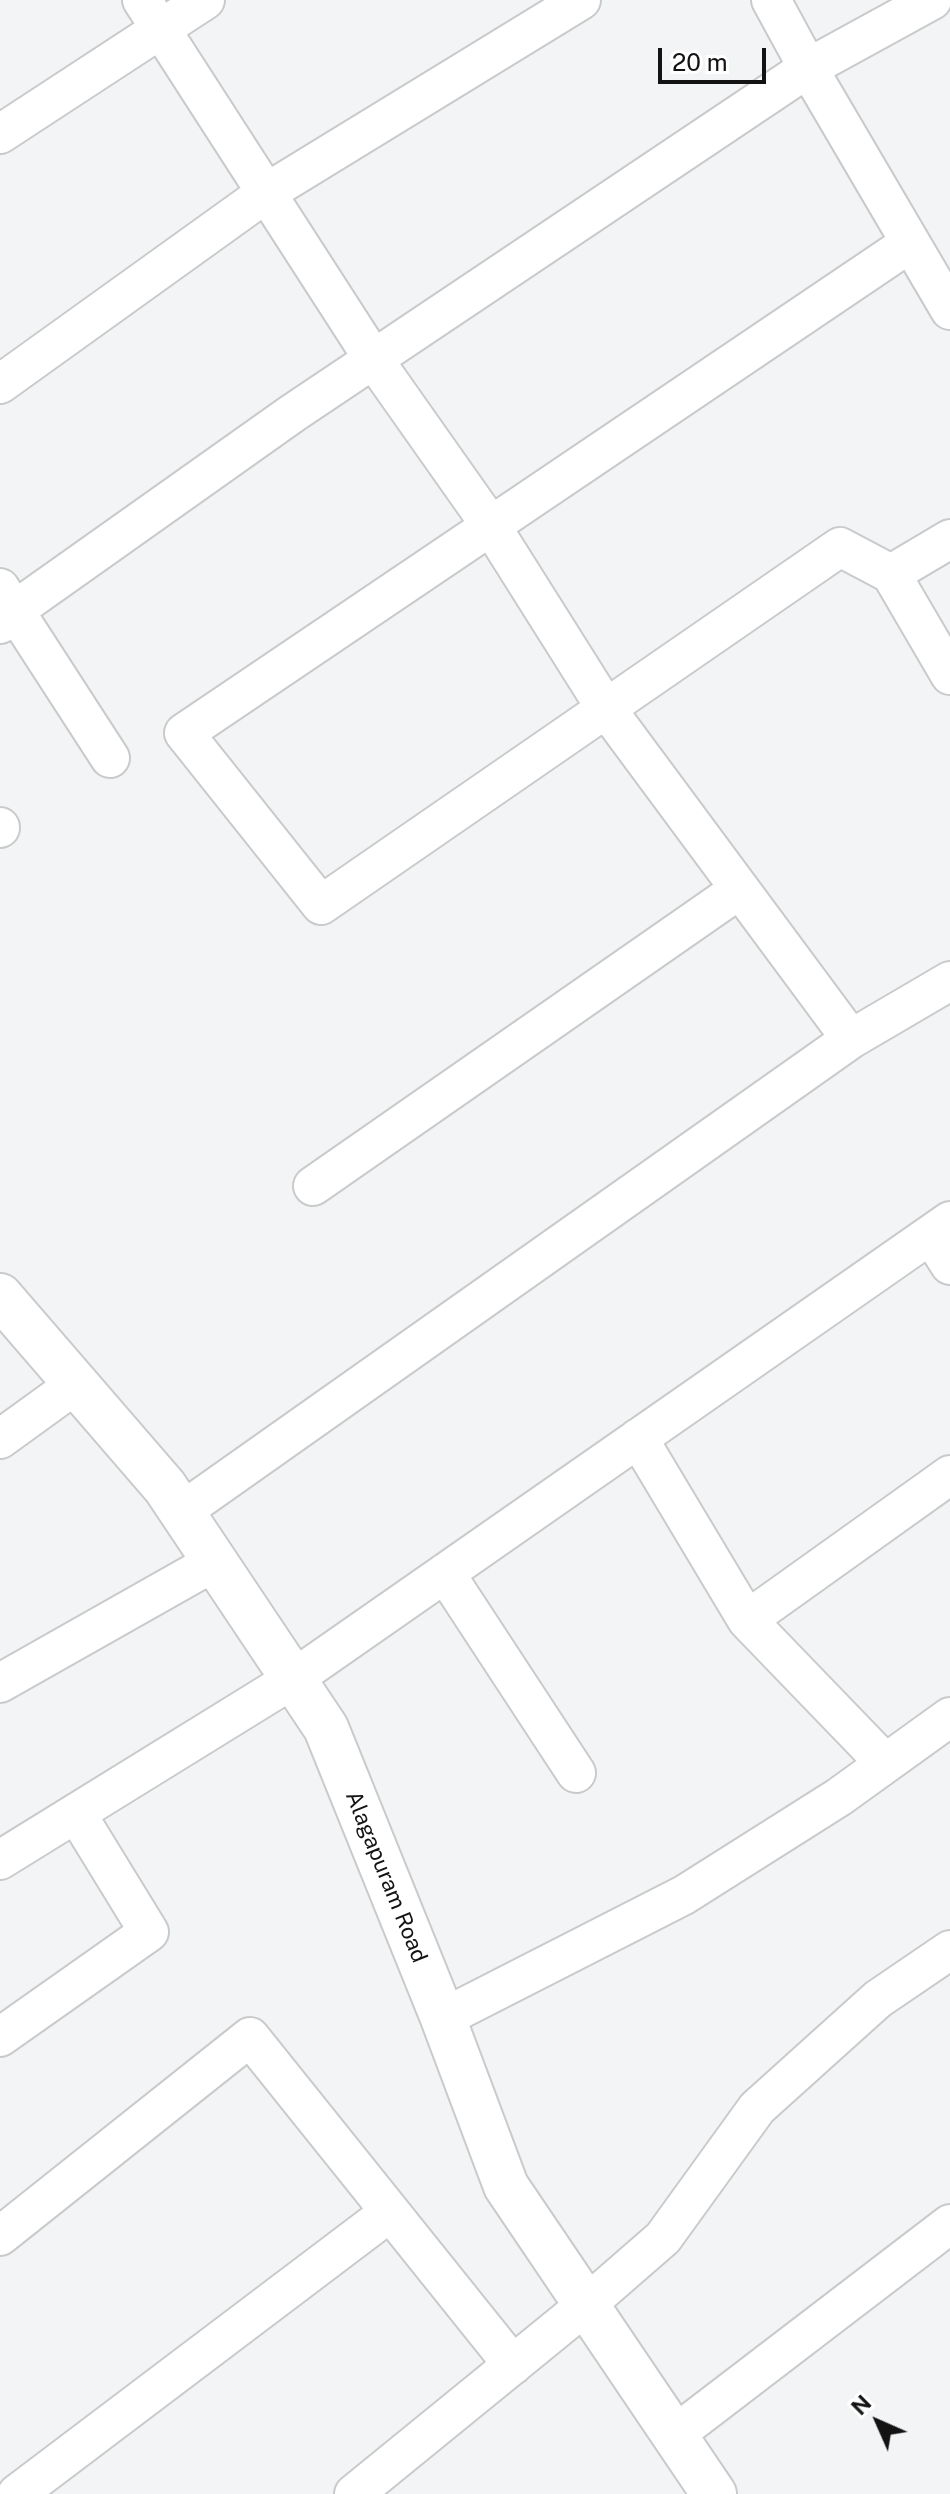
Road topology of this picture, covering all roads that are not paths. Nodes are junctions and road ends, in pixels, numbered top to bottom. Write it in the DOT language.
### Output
graph roads {
  1 [pos="205,0"];
  2 [pos="581,0"];
  3 [pos="771,0"];
  4 [pos="932,0"];
  5 [pos="151,14"];
  6 [pos="808,68"];
  7 [pos="0,134"];
  8 [pos="266,193"];
  9 [pos="910,243"];
  10 [pos="950,310"];
  11 [pos="374,360"];
  12 [pos="0,384"];
  13 [pos="491,526"];
  14 [pos="950,539"];
  15 [pos="891,574"];
  16 [pos="5,607"];
  17 [pos="950,675"];
  18 [pos="605,707"];
  19 [pos="110,758"];
  20 [pos="740,889"];
  21 [pos="950,981"];
  22 [pos="851,1039"];
  23 [pos="313,1186"];
  24 [pos="944,1240"];
  25 [pos="2,1303"];
  26 [pos="76,1384"];
  27 [pos="638,1438"];
  28 [pos="0,1439"];
  29 [pos="950,1475"];
  30 [pos="181,1512"];
  31 [pos="214,1562"];
  32 [pos="445,1573"];
  33 [pos="747,1620"];
  34 [pos="293,1679"];
  35 [pos="0,1683"];
  36 [pos="950,1717"];
  37 [pos="885,1763"];
  38 [pos="576,1773"];
  39 [pos="76,1813"];
  40 [pos="0,1860"];
  41 [pos="950,1950"];
  42 [pos="443,2018"];
  43 [pos="0,2037"];
  44 [pos="390,2212"];
  45 [pos="950,2224"];
  46 [pos="0,2236"];
  47 [pos="586,2305"];
  48 [pos="513,2365"];
  49 [pos="673,2436"];
  50 [pos="17,2494"];
  51 [pos="354,2494"];
  52 [pos="714,2494"];
  1 -- 5 [label="street"];
  2 -- 8 [label="street"];
  3 -- 6 [label="street"];
  4 -- 6 [label="street"];
  5 -- 7 [label="street"];
  5 -- 8 [label="street"];
  6 -- 9 [label="street"];
  6 -- 11 [label="street"];
  8 -- 11 [label="street"];
  8 -- 12 [label="street"];
  9 -- 10 [label="street"];
  9 -- 13 [label="street"];
  11 -- 13 [label="street"];
  11 -- 16 [label="street"];
  13 -- 18 [label="street"];
  13 -- 18 [label="street"];
  14 -- 15 [label="street"];
  15 -- 17 [label="street"];
  15 -- 18 [label="street"];
  16 -- 19 [label="street"];
  18 -- 20 [label="street"];
  20 -- 22 [label="street"];
  20 -- 23 [label="street"];
  21 -- 22 [label="street"];
  22 -- 30 [label="street"];
  24 -- 27 [label="street"];
  25 -- 26 [label="main road, Alagapuram Road"];
  26 -- 28 [label="street"];
  26 -- 30 [label="main road, Alagapuram Road"];
  27 -- 32 [label="street"];
  27 -- 33 [label="street"];
  29 -- 33 [label="street"];
  30 -- 31 [label="main road, Alagapuram Road"];
  31 -- 34 [label="main road, Alagapuram Road"];
  31 -- 35 [label="street"];
  32 -- 34 [label="street"];
  32 -- 38 [label="street"];
  33 -- 37 [label="street"];
  34 -- 39 [label="street"];
  34 -- 42 [label="main road, Alagapuram Road"];
  36 -- 37 [label="street"];
  37 -- 42 [label="street"];
  39 -- 40 [label="street"];
  39 -- 43 [label="street"];
  41 -- 47 [label="street"];
  42 -- 47 [label="main road, Alagapuram Road"];
  44 -- 46 [label="street"];
  44 -- 48 [label="street"];
  44 -- 50 [label="street"];
  45 -- 49 [label="street"];
  47 -- 48 [label="street"];
  47 -- 49 [label="main road, Alagapuram Road"];
  48 -- 51 [label="street"];
  49 -- 52 [label="main road, Alagapuram Road"];
}
